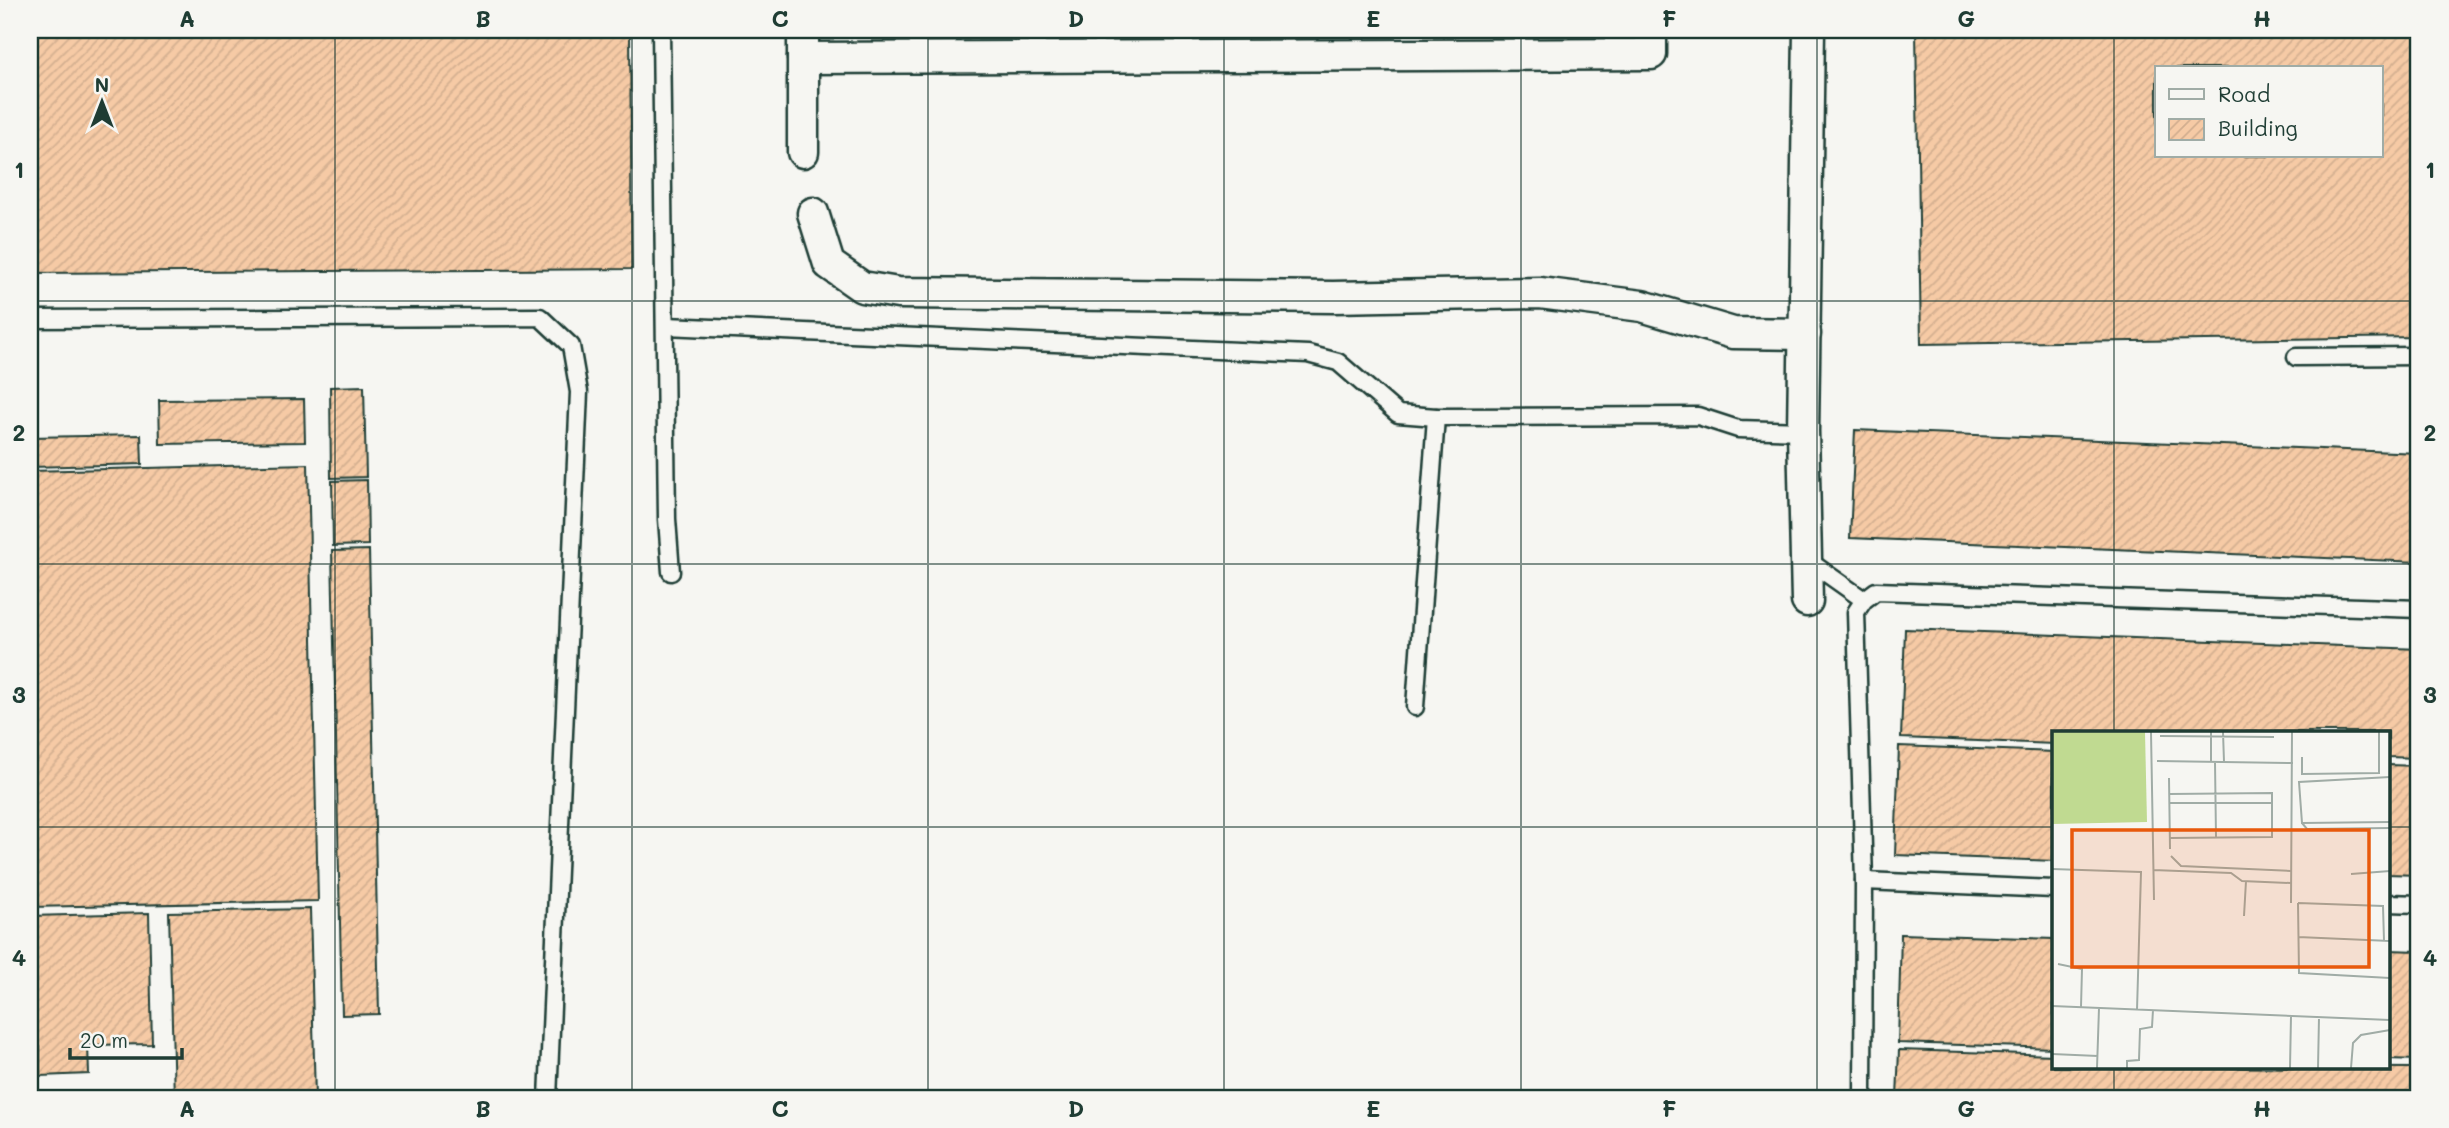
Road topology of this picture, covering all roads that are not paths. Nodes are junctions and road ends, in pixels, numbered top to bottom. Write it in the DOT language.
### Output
graph roads {
  1 [pos="661,30"];
  2 [pos="1651,30"];
  3 [pos="1809,30"];
  4 [pos="1185,43"];
  5 [pos="803,44"];
  6 [pos="803,152"];
  7 [pos="813,213"];
  8 [pos="30,319"];
  9 [pos="666,327"];
  10 [pos="1805,334"];
  11 [pos="2419,356"];
  12 [pos="2296,357"];
  13 [pos="1436,417"];
  14 [pos="1803,431"];
  15 [pos="1805,558"];
  16 [pos="671,572"];
  17 [pos="1864,600"];
  18 [pos="1807,601"];
  19 [pos="2419,609"];
  20 [pos="1415,706"];
  21 [pos="1864,881"];
  22 [pos="2052,889"];
  23 [pos="2390,903"];
  24 [pos="2419,904"];
  25 [pos="548,1098"];
  26 [pos="1863,1098"];
  1 -- 9 [label="lane"];
  2 -- 4 [label="street"];
  3 -- 10 [label="street"];
  4 -- 5 [label="street"];
  5 -- 6 [label="street"];
  7 -- 10 [label="street"];
  8 -- 25 [label="lane"];
  9 -- 13 [label="lane"];
  9 -- 16 [label="lane"];
  10 -- 14 [label="street"];
  11 -- 12 [label="lane"];
  13 -- 14 [label="lane"];
  13 -- 20 [label="lane"];
  14 -- 15 [label="street"];
  15 -- 17 [label="lane"];
  15 -- 18 [label="street"];
  17 -- 19 [label="lane"];
  17 -- 21 [label="lane"];
  21 -- 22 [label="lane"];
  21 -- 26 [label="lane"];
  23 -- 24 [label="lane"];
}
